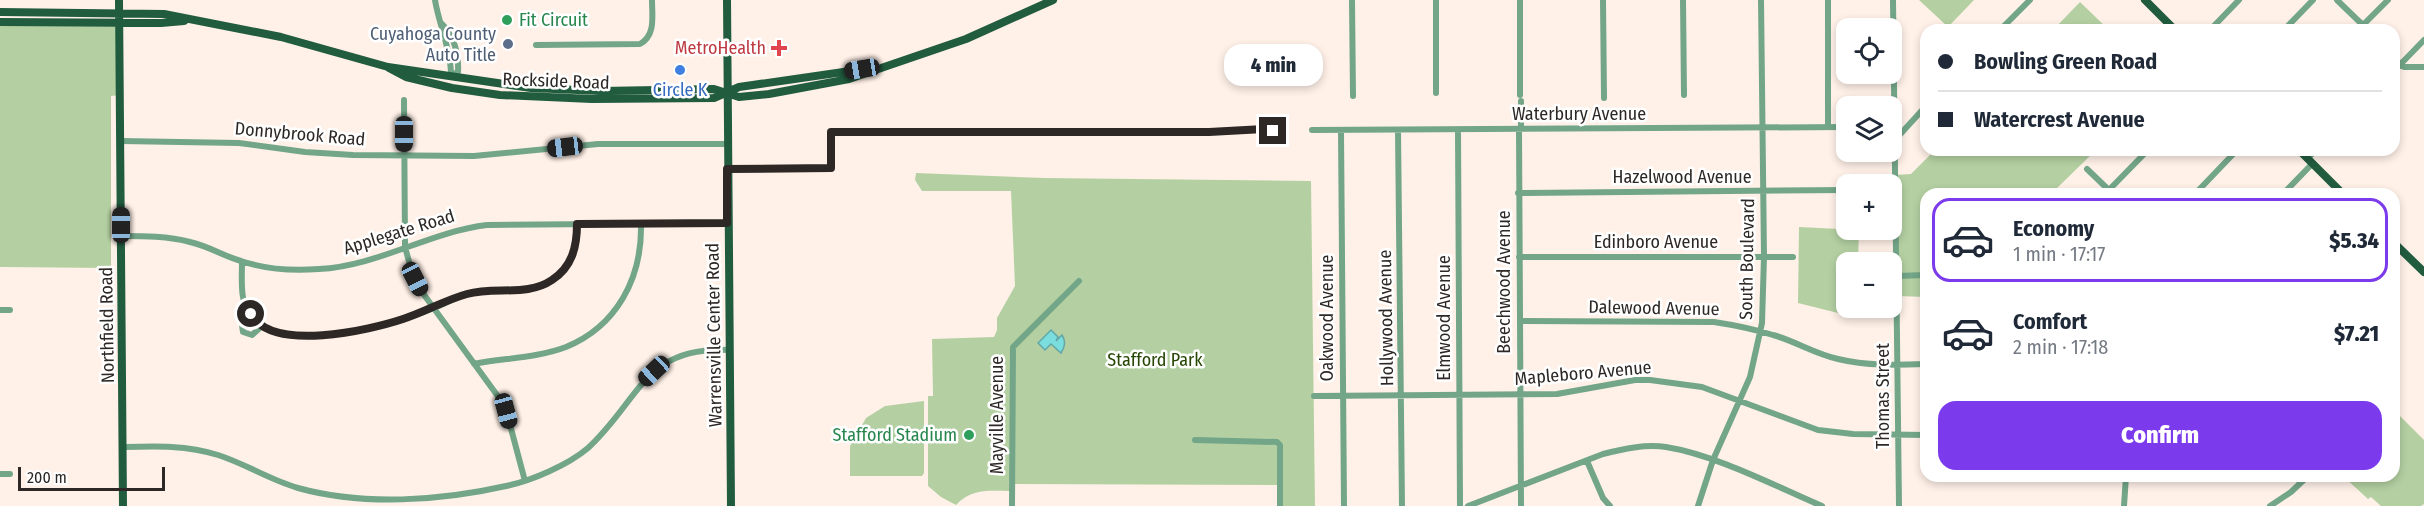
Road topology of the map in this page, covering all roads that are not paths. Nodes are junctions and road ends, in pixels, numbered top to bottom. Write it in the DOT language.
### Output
graph roads {
  1 [pos="119,0"];
  2 [pos="435,0"];
  3 [pos="652,0"];
  4 [pos="727,0"];
  5 [pos="1053,0"];
  6 [pos="1352,0"];
  7 [pos="1436,0"];
  8 [pos="1520,0"];
  9 [pos="1603,0"];
  10 [pos="1683,0"];
  11 [pos="1761,0"];
  12 [pos="1828,0"];
  13 [pos="1893,0"];
  14 [pos="2030,0"];
  15 [pos="2145,0"];
  16 [pos="2239,0"];
  17 [pos="2313,0"];
  18 [pos="2337,0"];
  19 [pos="2388,0"];
  20 [pos="0,12"];
  21 [pos="119,13"];
  22 [pos="189,20"];
  23 [pos="0,22"];
  24 [pos="119,23"];
  25 [pos="2006,24"];
  26 [pos="2169,24"];
  27 [pos="2216,24"];
  28 [pos="2290,24"];
  29 [pos="2359,24"];
  30 [pos="2367,24"];
  31 [pos="2424,40"];
  32 [pos="536,45"];
  33 [pos="2401,65"];
  34 [pos="388,67"];
  35 [pos="2424,67"];
  36 [pos="454,76"];
  37 [pos="453,88"];
  38 [pos="727,92"];
  39 [pos="1436,93"];
  40 [pos="1684,95"];
  41 [pos="1353,96"];
  42 [pos="1893,96"];
  43 [pos="1604,98"];
  44 [pos="404,100"];
  45 [pos="1920,112"];
  46 [pos="1902,126"];
  47 [pos="1907,126"];
  48 [pos="1828,127"];
  49 [pos="1836,127"];
  50 [pos="1762,128"];
  51 [pos="1520,129"];
  52 [pos="1312,130"];
  53 [pos="1398,130"];
  54 [pos="1458,130"];
  55 [pos="1341,131"];
  56 [pos="1902,132"];
  57 [pos="1278,134"];
  58 [pos="121,141"];
  59 [pos="727,144"];
  60 [pos="404,155"];
  61 [pos="2142,156"];
  62 [pos="2231,156"];
  63 [pos="2305,156"];
  64 [pos="2313,156"];
  65 [pos="2310,161"];
  66 [pos="727,169"];
  67 [pos="2087,169"];
  68 [pos="2105,188"];
  69 [pos="2113,188"];
  70 [pos="2201,188"];
  71 [pos="2288,188"];
  72 [pos="2337,188"];
  73 [pos="1836,190"];
  74 [pos="1763,191"];
  75 [pos="1518,193"];
  76 [pos="727,223"];
  77 [pos="577,224"];
  78 [pos="641,225"];
  79 [pos="121,236"];
  80 [pos="405,247"];
  81 [pos="2400,249"];
  82 [pos="1764,257"];
  83 [pos="1793,257"];
  84 [pos="1519,258"];
  85 [pos="242,262"];
  86 [pos="2424,272"];
  87 [pos="1920,275"];
  88 [pos="1902,276"];
  89 [pos="1079,280"];
  90 [pos="435,308"];
  91 [pos="0,310"];
  92 [pos="10,310"];
  93 [pos="251,314"];
  94 [pos="1897,318"];
  95 [pos="1520,321"];
  96 [pos="263,326"];
  97 [pos="1761,332"];
  98 [pos="729,350"];
  99 [pos="474,364"];
  100 [pos="1920,364"];
  101 [pos="1898,365"];
  102 [pos="1520,394"];
  103 [pos="1402,395"];
  104 [pos="1460,395"];
  105 [pos="1314,396"];
  106 [pos="1343,396"];
  107 [pos="1740,401"];
  108 [pos="1898,435"];
  109 [pos="1920,435"];
  110 [pos="1195,440"];
  111 [pos="124,447"];
  112 [pos="1713,460"];
  113 [pos="1587,461"];
  114 [pos="0,474"];
  115 [pos="10,474"];
  116 [pos="525,481"];
  117 [pos="2126,482"];
  118 [pos="2301,482"];
  119 [pos="1521,485"];
  120 [pos="123,506"];
  121 [pos="731,506"];
  122 [pos="1012,506"];
  123 [pos="1280,506"];
  124 [pos="1344,506"];
  125 [pos="1402,506"];
  126 [pos="1461,506"];
  127 [pos="1468,506"];
  128 [pos="1521,506"];
  129 [pos="1610,506"];
  130 [pos="1698,506"];
  131 [pos="1822,506"];
  132 [pos="1899,506"];
  133 [pos="2124,506"];
  134 [pos="2270,506"];
  1 -- 21 [label="main road, Northfield Road"];
  2 -- 36 [label="street"];
  3 -- 32 [label="street"];
  4 -- 38 [label="main road, Warrensville Center Road"];
  5 -- 38 [label="main road, Rockside Road"];
  6 -- 41 [label="street"];
  7 -- 39 [label="street"];
  8 -- 51 [label="street, Beechwood Avenue"];
  9 -- 43 [label="street"];
  10 -- 40 [label="street"];
  11 -- 50 [label="street, South Boulevard"];
  12 -- 48 [label="street"];
  13 -- 42 [label="street, Thomas Street"];
  14 -- 25 [label="street"];
  15 -- 26 [label="main road"];
  16 -- 27 [label="street"];
  17 -- 28 [label="street"];
  18 -- 29 [label="street"];
  19 -- 30 [label="street"];
  20 -- 21 [label="main road, Rockside Road"];
  21 -- 22 [label="main road, Rockside Road"];
  21 -- 24 [label="main road, Northfield Road"];
  22 -- 24 [label="main road, Rockside Road"];
  22 -- 34 [label="main road, Rockside Road"];
  23 -- 24 [label="main road, Rockside Road"];
  24 -- 58 [label="main road, Northfield Road"];
  31 -- 33 [label="street"];
  33 -- 35 [label="street"];
  34 -- 36 [label="main road, Rockside Road"];
  34 -- 37 [label="main road, Rockside Road"];
  36 -- 37 [label="street"];
  36 -- 38 [label="main road, Rockside Road"];
  37 -- 38 [label="main road, Rockside Road"];
  38 -- 59 [label="main road, Warrensville Center Road"];
  44 -- 60 [label="street"];
  45 -- 47 [label="street"];
  46 -- 47 [label="street"];
  47 -- 56 [label="street"];
  48 -- 49 [label="street, Waterbury Avenue"];
  48 -- 50 [label="street, Waterbury Avenue"];
  50 -- 51 [label="street, Waterbury Avenue"];
  50 -- 74 [label="street, South Boulevard"];
  51 -- 54 [label="street, Waterbury Avenue"];
  51 -- 75 [label="street, Beechwood Avenue"];
  52 -- 55 [label="street, Waterbury Avenue"];
  53 -- 54 [label="street, Waterbury Avenue"];
  53 -- 55 [label="street, Waterbury Avenue"];
  53 -- 103 [label="street, Hollywood Avenue"];
  54 -- 104 [label="street, Elmwood Avenue"];
  55 -- 106 [label="street, Oakwood Avenue"];
  57 -- 66 [label="street"];
  58 -- 60 [label="street, Donnybrook Road"];
  58 -- 79 [label="main road, Northfield Road"];
  59 -- 60 [label="street, Donnybrook Road"];
  59 -- 66 [label="main road, Warrensville Center Road"];
  60 -- 80 [label="street"];
  61 -- 69 [label="street"];
  62 -- 70 [label="street"];
  63 -- 65 [label="main road"];
  64 -- 65 [label="street"];
  65 -- 71 [label="street"];
  65 -- 72 [label="main road"];
  66 -- 76 [label="main road, Warrensville Center Road"];
  67 -- 68 [label="street"];
  73 -- 74 [label="street, Hazelwood Avenue"];
  74 -- 75 [label="street, Hazelwood Avenue"];
  74 -- 82 [label="street, South Boulevard"];
  75 -- 84 [label="street, Beechwood Avenue"];
  76 -- 78 [label="street, Applegate Road"];
  76 -- 98 [label="main road, Warrensville Center Road"];
  77 -- 78 [label="street, Applegate Road"];
  77 -- 80 [label="street, Applegate Road"];
  77 -- 90 [label="street"];
  78 -- 99 [label="street"];
  79 -- 85 [label="street, Applegate Road"];
  79 -- 111 [label="main road, Northfield Road"];
  80 -- 85 [label="street, Applegate Road"];
  80 -- 90 [label="street"];
  81 -- 86 [label="main road"];
  82 -- 83 [label="street, Edinboro Avenue"];
  82 -- 84 [label="street, Edinboro Avenue"];
  82 -- 97 [label="street, South Boulevard"];
  84 -- 95 [label="street, Beechwood Avenue"];
  85 -- 93 [label="street"];
  87 -- 88 [label="street"];
  89 -- 122 [label="street, Mayville Avenue"];
  90 -- 96 [label="street"];
  90 -- 99 [label="street"];
  91 -- 92 [label="street"];
  93 -- 96 [label="street"];
  93 -- 96 [label="street"];
  94 -- 101 [label="street, Thomas Street"];
  95 -- 97 [label="street, Dalewood Avenue"];
  95 -- 102 [label="street, Beechwood Avenue"];
  97 -- 101 [label="street, Dalewood Avenue"];
  97 -- 107 [label="street, South Boulevard"];
  98 -- 116 [label="street"];
  98 -- 121 [label="main road, Warrensville Center Road"];
  99 -- 116 [label="street"];
  100 -- 101 [label="street, Dalewood Avenue"];
  101 -- 108 [label="street, Thomas Street"];
  102 -- 104 [label="street, Mapleboro Avenue"];
  102 -- 107 [label="street, Mapleboro Avenue"];
  102 -- 119 [label="street, Beechwood Avenue"];
  103 -- 104 [label="street, Mapleboro Avenue"];
  103 -- 106 [label="street, Mapleboro Avenue"];
  103 -- 125 [label="street, Hollywood Avenue"];
  104 -- 126 [label="street, Elmwood Avenue"];
  105 -- 106 [label="street, Mapleboro Avenue"];
  106 -- 124 [label="street, Oakwood Avenue"];
  107 -- 108 [label="street, Mapleboro Avenue"];
  107 -- 112 [label="street, South Boulevard"];
  108 -- 109 [label="street, Mapleboro Avenue"];
  108 -- 132 [label="street, Thomas Street"];
  110 -- 123 [label="street"];
  111 -- 116 [label="street"];
  111 -- 120 [label="main road, Northfield Road"];
  112 -- 113 [label="street"];
  112 -- 130 [label="street, South Boulevard"];
  112 -- 131 [label="street"];
  113 -- 119 [label="street"];
  113 -- 129 [label="street"];
  114 -- 115 [label="street"];
  117 -- 133 [label="street"];
  118 -- 134 [label="street"];
  119 -- 127 [label="street"];
  119 -- 128 [label="street, Beechwood Avenue"];
}
